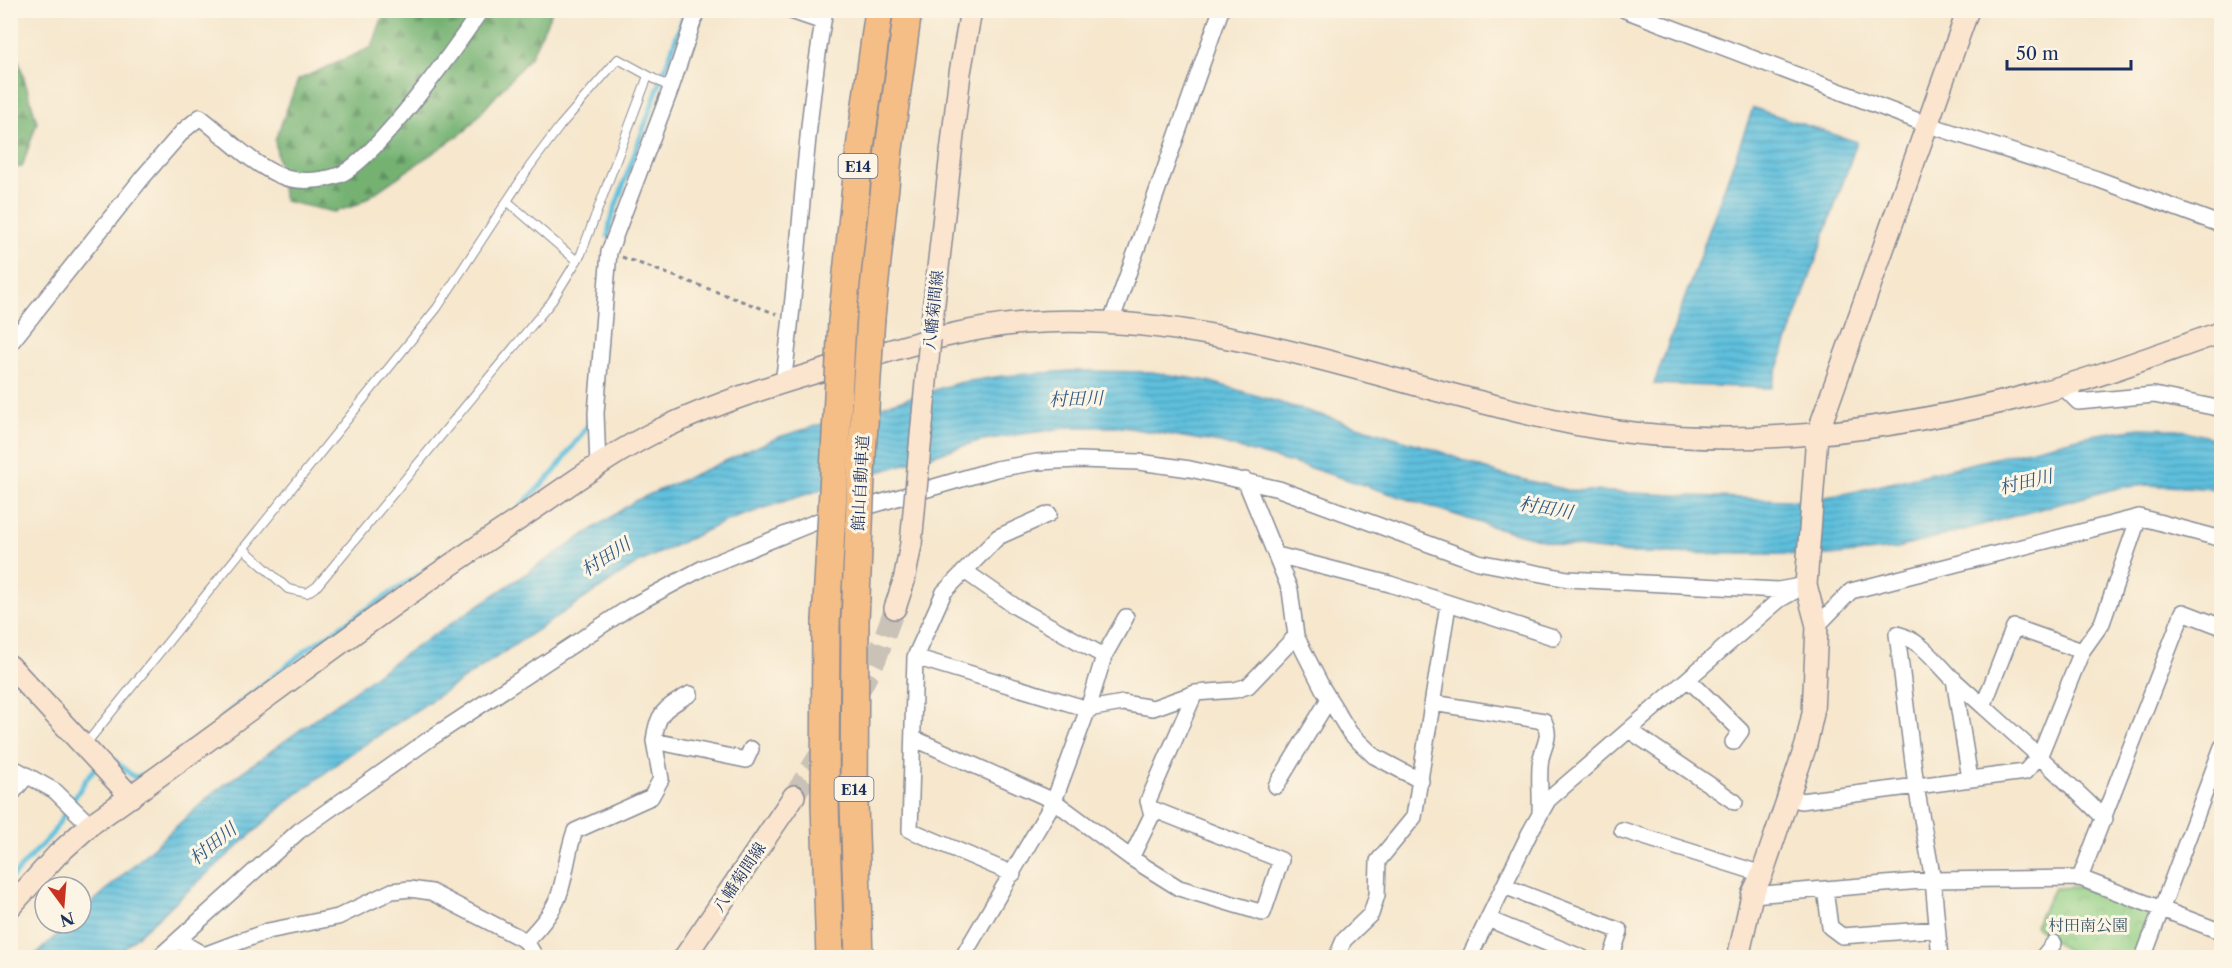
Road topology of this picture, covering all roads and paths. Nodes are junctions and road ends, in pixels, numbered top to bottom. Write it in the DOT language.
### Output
graph roads {
  1 [pos="481,10"];
  2 [pos="697,10"];
  3 [pos="788,10"];
  4 [pos="879,10"];
  5 [pos="908,10"];
  6 [pos="971,10"];
  7 [pos="1221,10"];
  8 [pos="1625,10"];
  9 [pos="1968,10"];
  10 [pos="824,16"];
  11 [pos="648,76"];
  12 [pos="671,88"];
  13 [pos="1926,123"];
  14 [pos="507,201"];
  15 [pos="2222,225"];
  16 [pos="609,252"];
  17 [pos="577,261"];
  18 [pos="792,320"];
  19 [pos="1111,322"];
  20 [pos="2222,332"];
  21 [pos="930,339"];
  22 [pos="10,344"];
  23 [pos="783,382"];
  24 [pos="2062,386"];
  25 [pos="2222,409"];
  26 [pos="1817,435"];
  27 [pos="598,467"];
  28 [pos="1245,480"];
  29 [pos="1049,514"];
  30 [pos="2139,517"];
  31 [pos="2222,539"];
  32 [pos="243,548"];
  33 [pos="1277,555"];
  34 [pos="966,572"];
  35 [pos="1806,585"];
  36 [pos="1449,605"];
  37 [pos="895,608"];
  38 [pos="1126,617"];
  39 [pos="1817,626"];
  40 [pos="2222,627"];
  41 [pos="1296,636"];
  42 [pos="1553,637"];
  43 [pos="2082,651"];
  44 [pos="1104,656"];
  45 [pos="915,657"];
  46 [pos="10,666"];
  47 [pos="1688,679"];
  48 [pos="1954,679"];
  49 [pos="1195,693"];
  50 [pos="690,694"];
  51 [pos="1329,699"];
  52 [pos="1433,703"];
  53 [pos="1984,704"];
  54 [pos="1088,709"];
  55 [pos="1629,730"];
  56 [pos="912,738"];
  57 [pos="654,741"];
  58 [pos="1733,742"];
  59 [pos="84,746"];
  60 [pos="2222,747"];
  61 [pos="751,749"];
  62 [pos="2040,755"];
  63 [pos="10,766"];
  64 [pos="27,776"];
  65 [pos="1970,779"];
  66 [pos="1421,781"];
  67 [pos="1276,786"];
  68 [pos="1917,786"];
  69 [pos="10,796"];
  70 [pos="794,796"];
  71 [pos="1788,796"];
  72 [pos="131,797"];
  73 [pos="1054,801"];
  74 [pos="1735,802"];
  75 [pos="1150,808"];
  76 [pos="1540,812"];
  77 [pos="2105,819"];
  78 [pos="90,825"];
  79 [pos="1622,830"];
  80 [pos="1131,858"];
  81 [pos="1013,874"];
  82 [pos="1762,874"];
  83 [pos="2080,878"];
  84 [pos="1933,880"];
  85 [pos="1504,886"];
  86 [pos="1825,889"];
  87 [pos="1752,895"];
  88 [pos="10,906"];
  89 [pos="2161,909"];
  90 [pos="1488,919"];
  91 [pos="1937,929"];
  92 [pos="2222,932"];
  93 [pos="178,940"];
  94 [pos="526,941"];
  95 [pos="2054,943"];
  96 [pos="158,957"];
  97 [pos="536,957"];
  98 [pos="684,957"];
  99 [pos="830,957"];
  100 [pos="858,957"];
  101 [pos="962,957"];
  102 [pos="1341,957"];
  103 [pos="1469,957"];
  104 [pos="1583,957"];
  105 [pos="1611,957"];
  106 [pos="1738,957"];
  107 [pos="1940,957"];
  108 [pos="2042,957"];
  109 [pos="2143,957"];
  1 -- 22 [label="street"];
  2 -- 12 [label="street"];
  3 -- 10 [label="street"];
  4 -- 99 [label="highway, 館山自動車道 / E14, bridge"];
  5 -- 100 [label="highway, 館山自動車道 / E14, bridge"];
  6 -- 21 [label="street, 八幡菊間線"];
  7 -- 19 [label="street"];
  8 -- 13 [label="street"];
  9 -- 13 [label="street"];
  10 -- 18 [label="street"];
  11 -- 12 [label="lane"];
  11 -- 14 [label="lane"];
  11 -- 17 [label="lane"];
  12 -- 16 [label="street"];
  13 -- 15 [label="street"];
  13 -- 26 [label="street"];
  14 -- 17 [label="lane"];
  14 -- 32 [label="lane"];
  16 -- 18 [label="path"];
  16 -- 27 [label="street"];
  17 -- 32 [label="lane"];
  18 -- 23 [label="street"];
  19 -- 21 [label="street"];
  19 -- 26 [label="street"];
  20 -- 24 [label="street"];
  21 -- 23 [label="street"];
  21 -- 37 [label="street, 八幡菊間線, bridge"];
  23 -- 27 [label="street"];
  24 -- 25 [label="street"];
  24 -- 26 [label="street"];
  26 -- 35 [label="street"];
  27 -- 72 [label="street"];
  28 -- 33 [label="street"];
  28 -- 35 [label="street"];
  28 -- 93 [label="street"];
  29 -- 34 [label="street"];
  30 -- 31 [label="street"];
  30 -- 39 [label="street"];
  30 -- 43 [label="street"];
  32 -- 59 [label="lane"];
  33 -- 36 [label="street"];
  33 -- 41 [label="street"];
  34 -- 44 [label="street"];
  34 -- 45 [label="street"];
  35 -- 39 [label="street"];
  35 -- 47 [label="street"];
  36 -- 42 [label="street"];
  36 -- 52 [label="street"];
  38 -- 44 [label="street"];
  39 -- 71 [label="street"];
  40 -- 77 [label="street"];
  41 -- 49 [label="street"];
  41 -- 51 [label="street"];
  43 -- 53 [label="street"];
  43 -- 62 [label="street"];
  44 -- 54 [label="street"];
  45 -- 54 [label="street"];
  45 -- 56 [label="street"];
  46 -- 59 [label="street"];
  47 -- 55 [label="street"];
  47 -- 58 [label="street"];
  48 -- 53 [label="street"];
  48 -- 65 [label="street"];
  48 -- 68 [label="street"];
  49 -- 54 [label="street"];
  49 -- 75 [label="street"];
  50 -- 57 [label="street"];
  51 -- 66 [label="street"];
  51 -- 67 [label="street"];
  52 -- 66 [label="street"];
  52 -- 76 [label="street"];
  53 -- 62 [label="street"];
  54 -- 73 [label="street"];
  55 -- 74 [label="street"];
  55 -- 76 [label="street"];
  56 -- 73 [label="street"];
  56 -- 81 [label="street"];
  57 -- 61 [label="street"];
  57 -- 94 [label="street"];
  59 -- 72 [label="street"];
  60 -- 89 [label="street"];
  62 -- 65 [label="street"];
  62 -- 77 [label="street"];
  63 -- 64 [label="street"];
  64 -- 69 [label="street"];
  64 -- 78 [label="street"];
  65 -- 68 [label="street"];
  66 -- 102 [label="street"];
  68 -- 71 [label="street"];
  68 -- 84 [label="street"];
  70 -- 98 [label="street, 八幡菊間線"];
  71 -- 82 [label="street"];
  72 -- 78 [label="street"];
  73 -- 80 [label="street"];
  73 -- 81 [label="street"];
  75 -- 80 [label="street"];
  75 -- 80 [label="street"];
  76 -- 85 [label="street"];
  77 -- 83 [label="street"];
  78 -- 88 [label="street"];
  79 -- 82 [label="street"];
  81 -- 101 [label="street"];
  82 -- 87 [label="street"];
  83 -- 84 [label="street"];
  83 -- 89 [label="street"];
  84 -- 86 [label="street"];
  84 -- 91 [label="street"];
  85 -- 90 [label="street"];
  85 -- 105 [label="street"];
  86 -- 87 [label="street"];
  86 -- 91 [label="street"];
  87 -- 106 [label="street"];
  89 -- 92 [label="street"];
  89 -- 109 [label="street"];
  90 -- 103 [label="street"];
  90 -- 104 [label="street"];
  91 -- 107 [label="street"];
  93 -- 94 [label="street"];
  93 -- 96 [label="street"];
  94 -- 97 [label="street"];
  95 -- 108 [label="street"];
}
